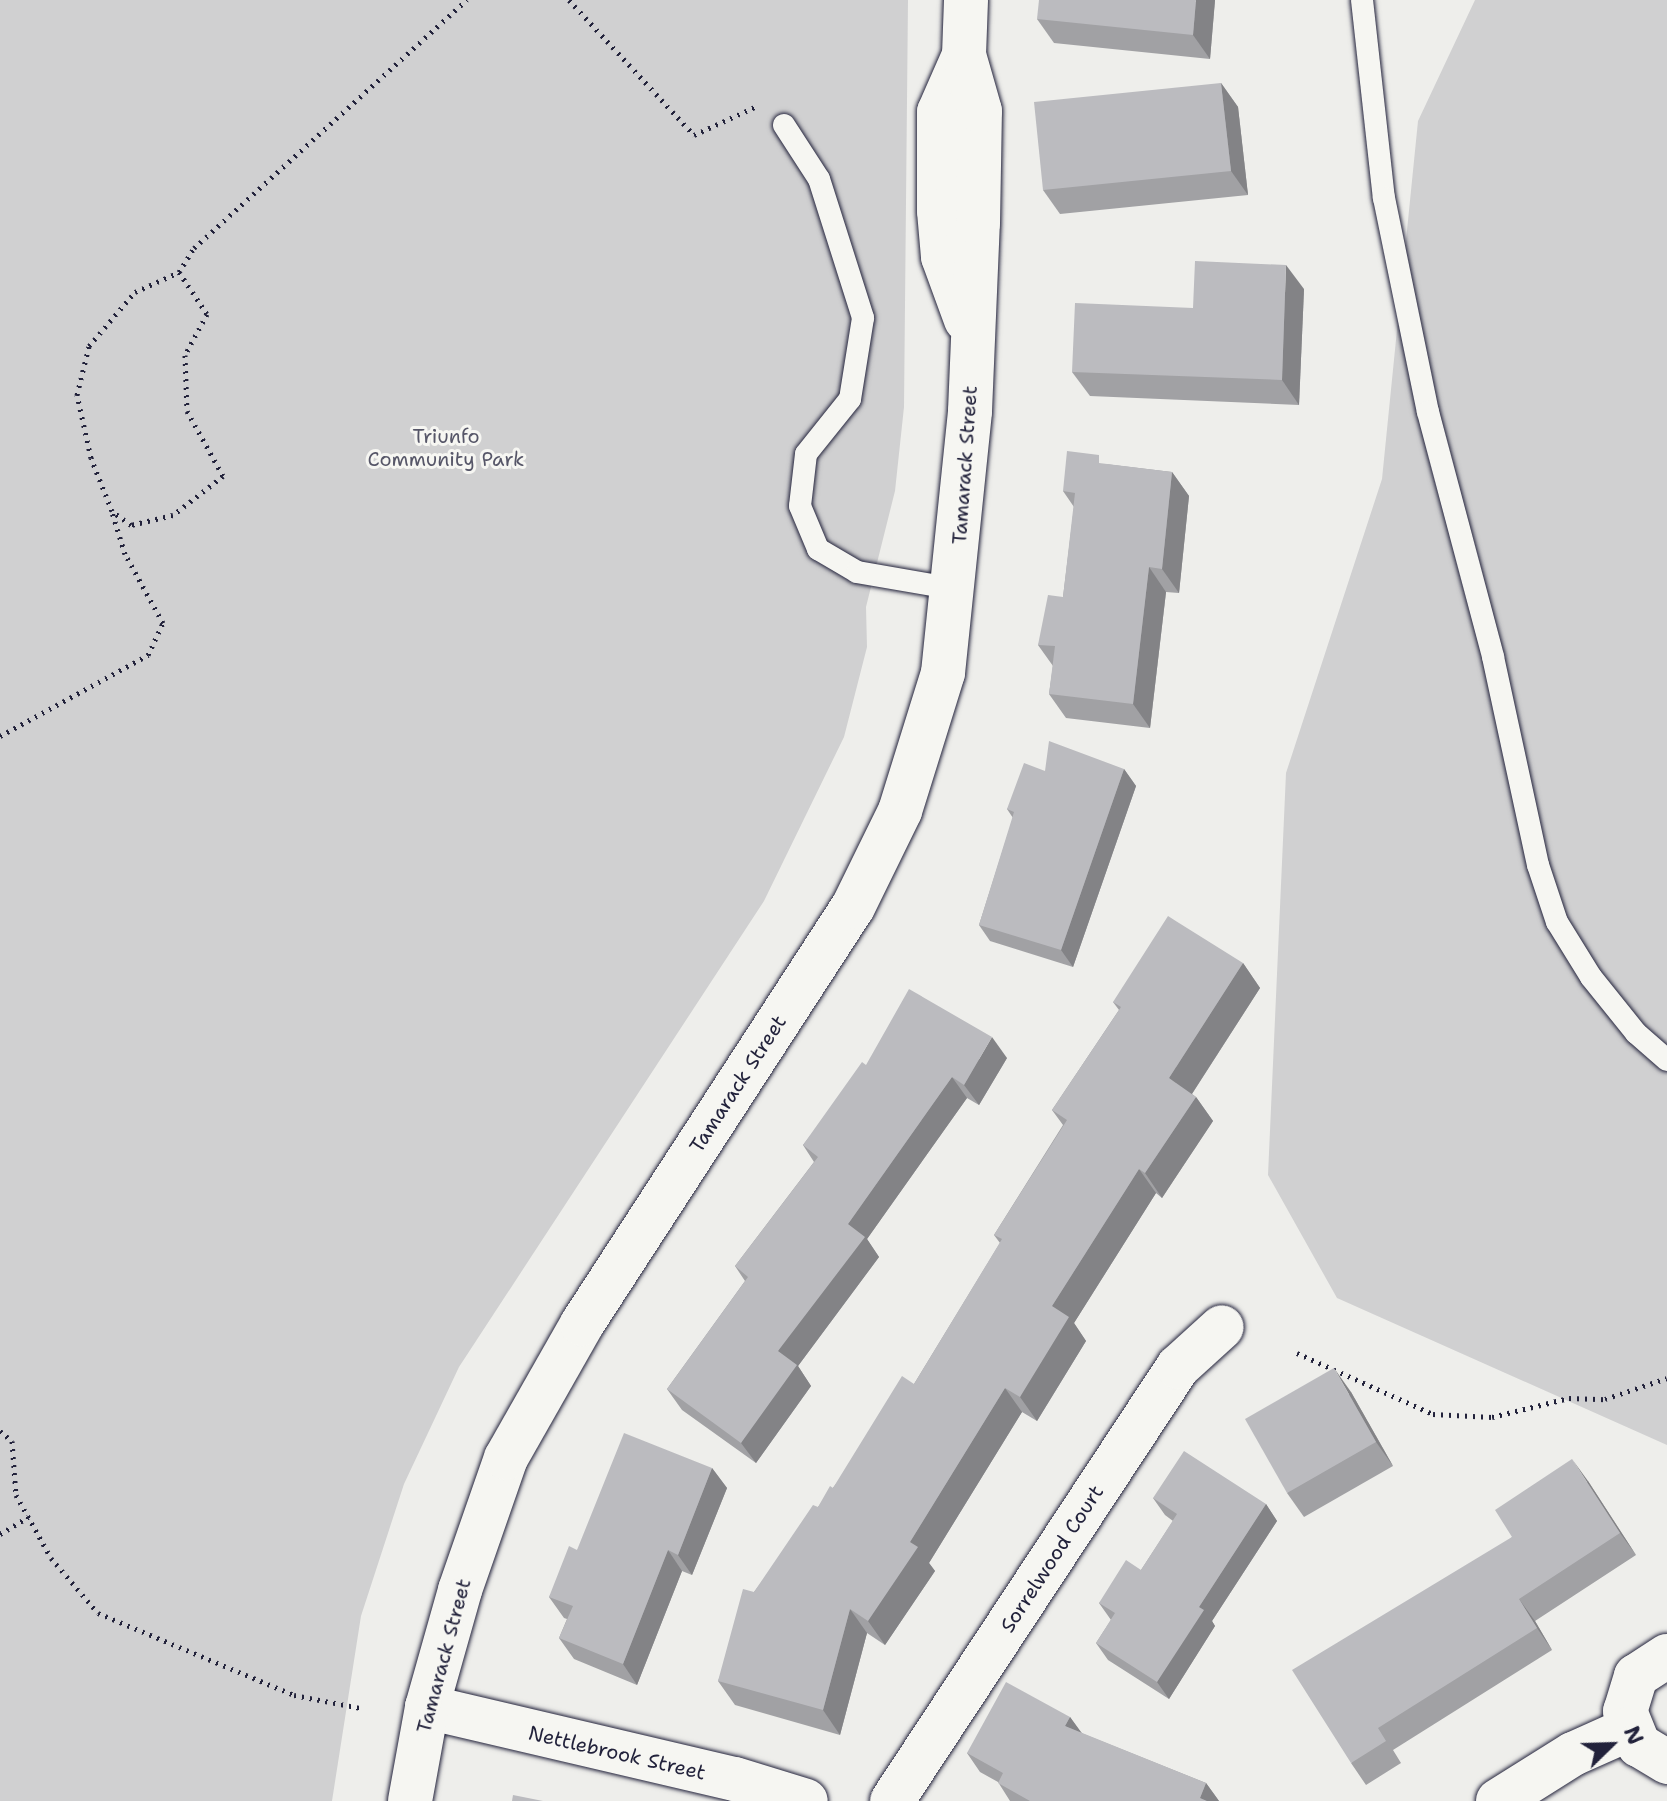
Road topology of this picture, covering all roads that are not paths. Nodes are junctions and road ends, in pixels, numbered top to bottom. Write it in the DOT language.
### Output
graph roads {
  1 [pos="966,0"];
  2 [pos="1362,0"];
  3 [pos="784,125"];
  4 [pos="955,589"];
  5 [pos="1667,1060"];
  6 [pos="1222,1327"];
  7 [pos="1667,1656"];
  8 [pos="427,1707"];
  9 [pos="1629,1729"];
  10 [pos="1667,1762"];
  11 [pos="410,1801"];
  12 [pos="806,1801"];
  13 [pos="892,1801"];
  14 [pos="1498,1801"];
  1 -- 4 [label="street, Tamarack Street"];
  2 -- 5 [label="lane"];
  3 -- 4 [label="lane"];
  4 -- 8 [label="street, Tamarack Street"];
  6 -- 13 [label="street, Sorrelwood Court"];
  7 -- 9 [label="street"];
  8 -- 11 [label="street, Tamarack Street"];
  8 -- 12 [label="street, Nettlebrook Street"];
  9 -- 10 [label="street"];
  9 -- 14 [label="street"];
}
